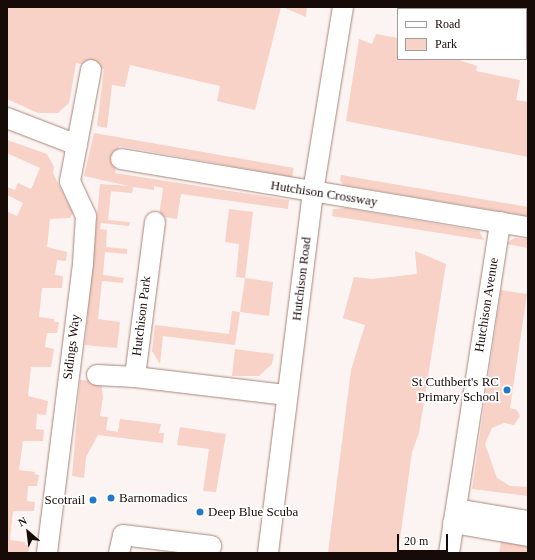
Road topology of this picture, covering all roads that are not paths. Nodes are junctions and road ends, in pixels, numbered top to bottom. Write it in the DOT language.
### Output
graph roads {
  1 [pos="343,7"];
  2 [pos="91,70"];
  3 [pos="7,118"];
  4 [pos="77,145"];
  5 [pos="121,159"];
  6 [pos="313,192"];
  7 [pos="155,222"];
  8 [pos="500,222"];
  9 [pos="528,227"];
  10 [pos="97,375"];
  11 [pos="134,377"];
  12 [pos="287,395"];
  13 [pos="455,516"];
  14 [pos="528,521"];
  15 [pos="528,536"];
  16 [pos="211,546"];
  17 [pos="46,553"];
  18 [pos="119,553"];
  19 [pos="268,553"];
  20 [pos="449,553"];
  1 -- 6 [label="street, Hutchison Road"];
  2 -- 4 [label="street"];
  3 -- 4 [label="street"];
  4 -- 17 [label="street, Sidings Way"];
  5 -- 6 [label="street, Hutchison Crossway"];
  6 -- 8 [label="street, Hutchison Crossway"];
  6 -- 12 [label="street, Hutchison Road"];
  7 -- 11 [label="street, Hutchison Park"];
  8 -- 9 [label="street, Hutchison Crossway"];
  8 -- 13 [label="street, Hutchison Avenue"];
  10 -- 11 [label="street"];
  11 -- 12 [label="street, Hutchison Park"];
  12 -- 19 [label="street, Hutchison Road"];
  13 -- 14 [label="street"];
  13 -- 15 [label="street"];
  13 -- 20 [label="street, Hutchison Avenue"];
  16 -- 18 [label="street"];
}
